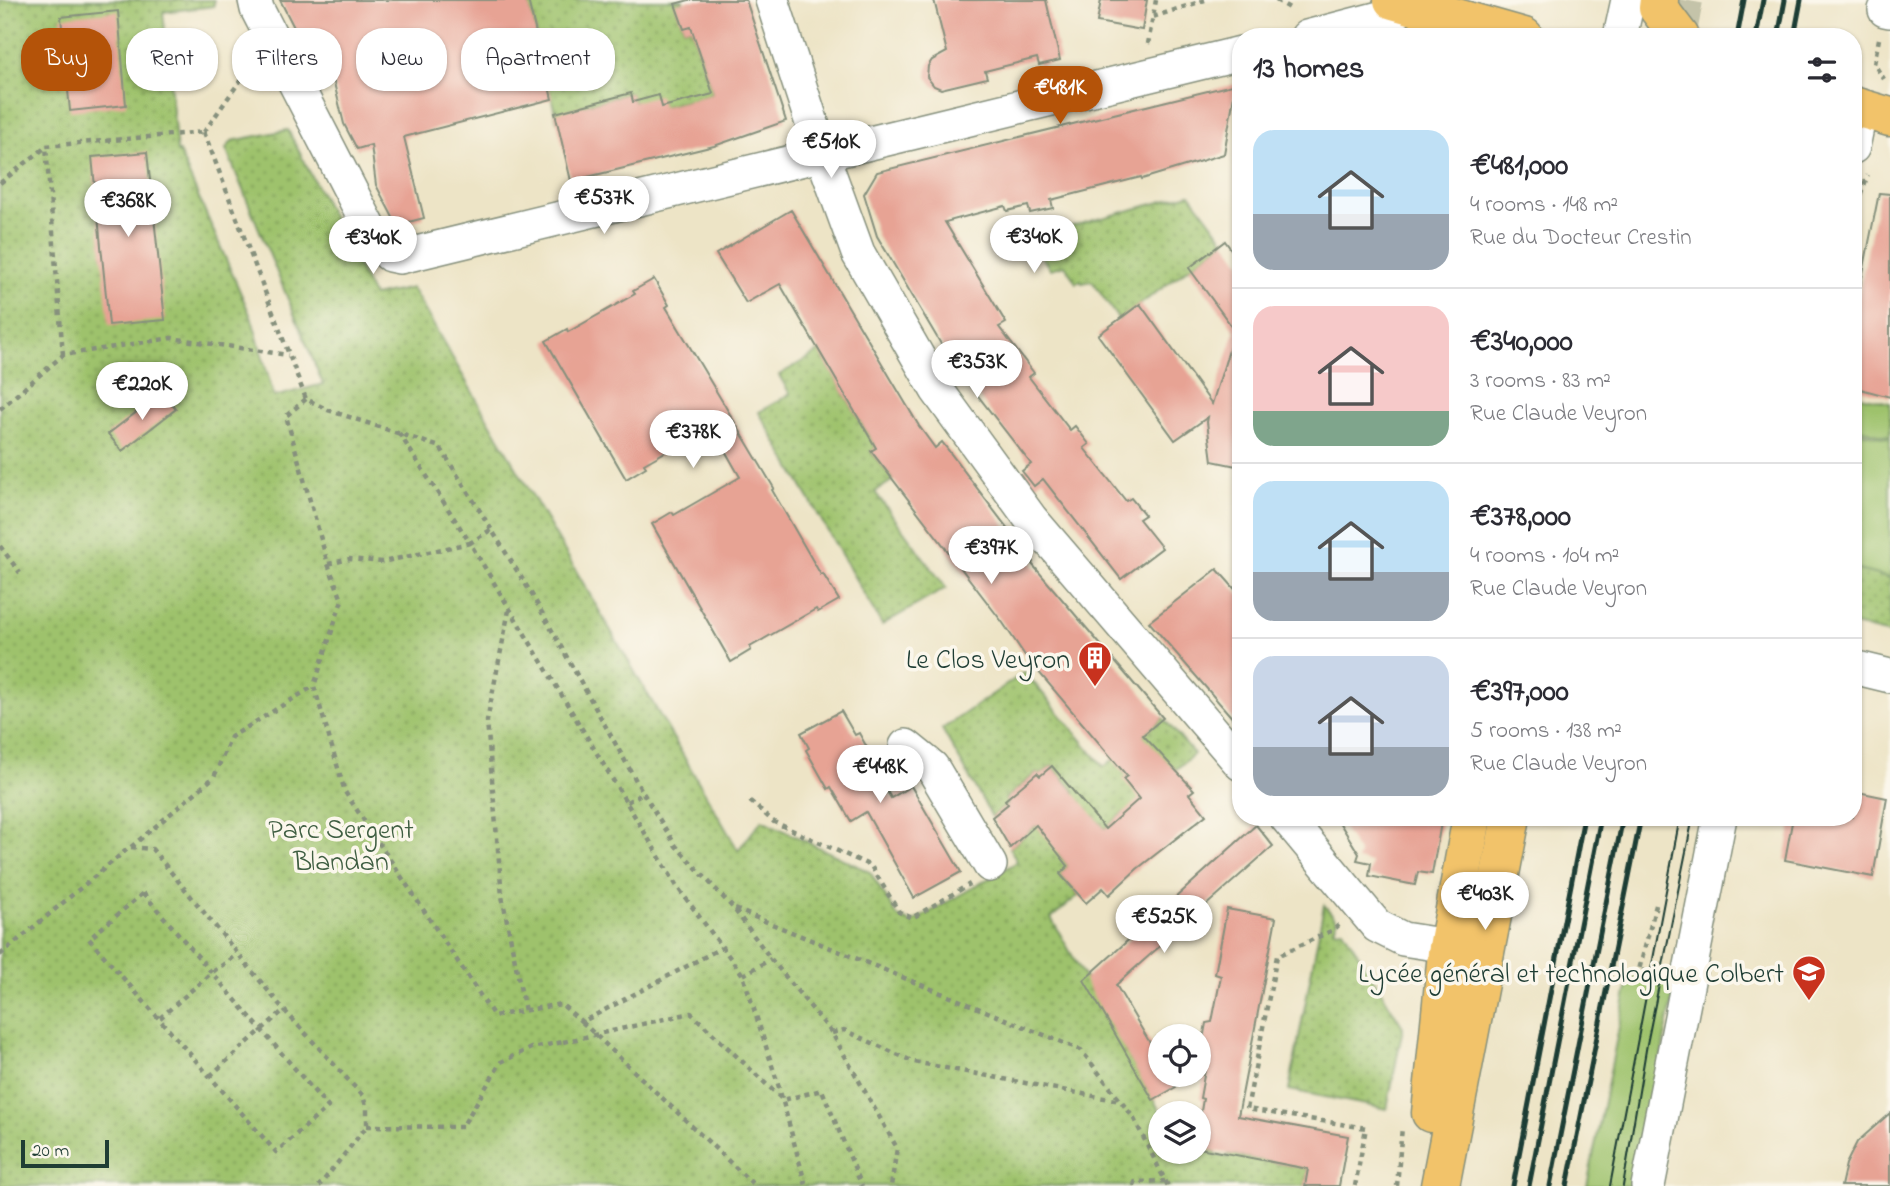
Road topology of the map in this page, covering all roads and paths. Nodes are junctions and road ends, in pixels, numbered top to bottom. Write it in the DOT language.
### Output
graph roads {
  1 [pos="255,0"];
  2 [pos="772,0"];
  3 [pos="1156,0"];
  4 [pos="1205,0"];
  5 [pos="1628,0"];
  6 [pos="1659,0"];
  7 [pos="1398,2"];
  8 [pos="1887,10"];
  9 [pos="1153,17"];
  10 [pos="1341,28"];
  11 [pos="1492,28"];
  12 [pos="1622,28"];
  13 [pos="1673,28"];
  14 [pos="1145,52"];
  15 [pos="1232,56"];
  16 [pos="232,91"];
  17 [pos="1874,105"];
  18 [pos="1862,129"];
  19 [pos="204,132"];
  20 [pos="46,146"];
  21 [pos="822,154"];
  22 [pos="0,183"];
  23 [pos="63,355"];
  24 [pos="288,355"];
  25 [pos="306,399"];
  26 [pos="0,409"];
  27 [pos="398,432"];
  28 [pos="492,530"];
  29 [pos="470,543"];
  30 [pos="0,546"];
  31 [pos="328,564"];
  32 [pos="20,573"];
  33 [pos="509,609"];
  34 [pos="1862,669"];
  35 [pos="1890,676"];
  36 [pos="314,686"];
  37 [pos="906,746"];
  38 [pos="1232,754"];
  39 [pos="643,793"];
  40 [pos="750,801"];
  41 [pos="627,802"];
  42 [pos="1294,826"];
  43 [pos="1470,826"];
  44 [pos="1509,826"];
  45 [pos="1718,826"];
  46 [pos="130,847"];
  47 [pos="990,866"];
  48 [pos="1656,905"];
  49 [pos="734,909"];
  50 [pos="1335,928"];
  51 [pos="1448,946"];
  52 [pos="721,948"];
  53 [pos="0,955"];
  54 [pos="237,955"];
  55 [pos="771,959"];
  56 [pos="1480,971"];
  57 [pos="211,973"];
  58 [pos="1661,974"];
  59 [pos="743,975"];
  60 [pos="284,1010"];
  61 [pos="525,1011"];
  62 [pos="160,1018"];
  63 [pos="582,1022"];
  64 [pos="261,1031"];
  65 [pos="832,1034"];
  66 [pos="210,1076"];
  67 [pos="1121,1101"];
  68 [pos="367,1126"];
  69 [pos="1167,1183"];
  70 [pos="319,1186"];
  71 [pos="755,1186"];
  72 [pos="806,1186"];
  73 [pos="862,1186"];
  74 [pos="891,1186"];
  75 [pos="1134,1186"];
  76 [pos="1355,1186"];
  77 [pos="1429,1186"];
  78 [pos="1440,1186"];
  79 [pos="1648,1186"];
  1 -- 21 [label="street"];
  2 -- 21 [label="street"];
  3 -- 9 [label="path"];
  4 -- 9 [label="path"];
  5 -- 12 [label="street"];
  6 -- 13 [label="main road"];
  7 -- 10 [label="street"];
  7 -- 11 [label="main road"];
  8 -- 17 [label="path"];
  9 -- 14 [label="path"];
  15 -- 21 [label="street"];
  16 -- 19 [label="path"];
  17 -- 18 [label="street"];
  19 -- 20 [label="path"];
  19 -- 24 [label="path"];
  20 -- 22 [label="path"];
  20 -- 23 [label="path"];
  21 -- 38 [label="street"];
  23 -- 24 [label="path"];
  23 -- 26 [label="path"];
  24 -- 25 [label="path"];
  25 -- 27 [label="path"];
  25 -- 31 [label="path"];
  27 -- 28 [label="path"];
  27 -- 29 [label="path"];
  28 -- 29 [label="path"];
  28 -- 39 [label="path"];
  29 -- 31 [label="path"];
  29 -- 33 [label="path"];
  30 -- 32 [label="path"];
  31 -- 36 [label="path"];
  33 -- 41 [label="path"];
  33 -- 61 [label="path"];
  34 -- 35 [label="street"];
  36 -- 46 [label="path"];
  36 -- 61 [label="path"];
  37 -- 47 [label="street"];
  39 -- 41 [label="path"];
  39 -- 49 [label="path"];
  40 -- 47 [label="path"];
  41 -- 52 [label="path"];
  42 -- 51 [label="street"];
  43 -- 51 [label="main road"];
  44 -- 56 [label="main road"];
  45 -- 79 [label="street"];
  46 -- 53 [label="path"];
  46 -- 54 [label="path"];
  48 -- 58 [label="path"];
  49 -- 55 [label="path"];
  49 -- 67 [label="path"];
  50 -- 76 [label="path"];
  51 -- 56 [label="street"];
  51 -- 77 [label="main road"];
  52 -- 59 [label="path"];
  52 -- 63 [label="path"];
  54 -- 57 [label="path"];
  54 -- 60 [label="path"];
  55 -- 59 [label="path"];
  55 -- 65 [label="path"];
  56 -- 78 [label="main road"];
  57 -- 62 [label="path"];
  57 -- 62 [label="path"];
  57 -- 64 [label="path"];
  59 -- 72 [label="path"];
  60 -- 64 [label="path"];
  60 -- 68 [label="path"];
  61 -- 63 [label="path"];
  62 -- 66 [label="path"];
  63 -- 71 [label="path"];
  64 -- 66 [label="path"];
  64 -- 66 [label="path"];
  65 -- 67 [label="path"];
  65 -- 74 [label="path"];
  67 -- 69 [label="path"];
  68 -- 70 [label="path"];
  68 -- 73 [label="path, bridge"];
  69 -- 75 [label="path"];
}
